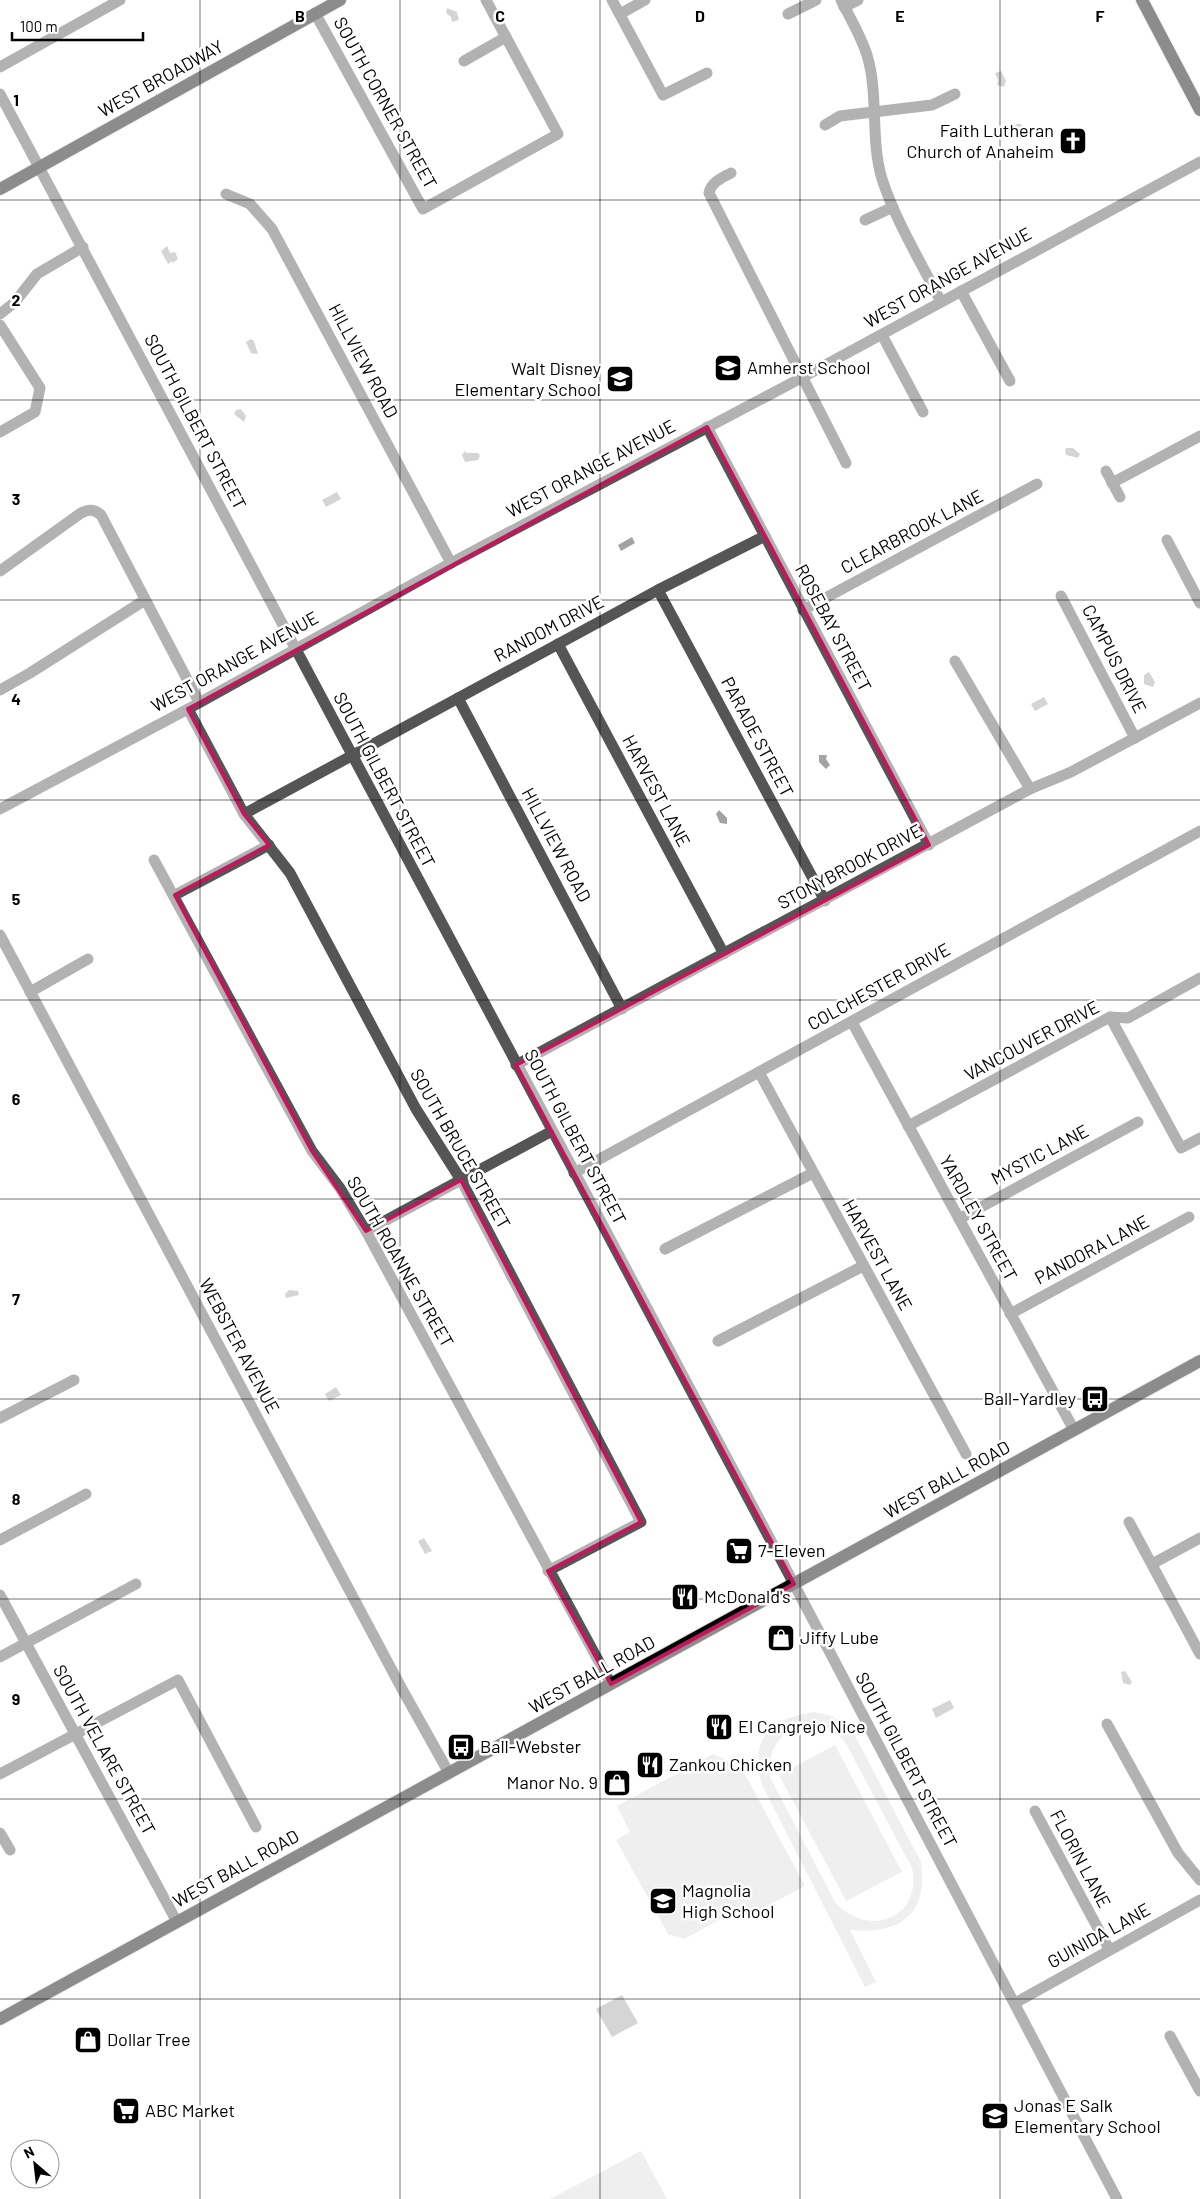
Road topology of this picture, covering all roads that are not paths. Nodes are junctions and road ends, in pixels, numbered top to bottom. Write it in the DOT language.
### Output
graph roads {
  1 [pos="120,0"];
  2 [pos="340,0"];
  3 [pos="486,0"];
  4 [pos="612,0"];
  5 [pos="645,0"];
  6 [pos="816,0"];
  7 [pos="858,0"];
  8 [pos="1142,0"];
  9 [pos="843,3"];
  10 [pos="315,14"];
  11 [pos="620,14"];
  12 [pos="788,14"];
  13 [pos="506,37"];
  14 [pos="464,61"];
  15 [pos="0,67"];
  16 [pos="707,73"];
  17 [pos="0,94"];
  18 [pos="955,94"];
  19 [pos="1200,110"];
  20 [pos="876,112"];
  21 [pos="825,125"];
  22 [pos="1200,162"];
  23 [pos="40,167"];
  24 [pos="731,173"];
  25 [pos="0,189"];
  26 [pos="226,194"];
  27 [pos="893,207"];
  28 [pos="864,220"];
  29 [pos="83,247"];
  30 [pos="961,292"];
  31 [pos="941,302"];
  32 [pos="0,314"];
  33 [pos="0,325"];
  34 [pos="882,335"];
  35 [pos="803,377"];
  36 [pos="1010,381"];
  37 [pos="923,412"];
  38 [pos="707,427"];
  39 [pos="0,432"];
  40 [pos="1199,438"];
  41 [pos="846,463"];
  42 [pos="1106,471"];
  43 [pos="1112,483"];
  44 [pos="1038,484"];
  45 [pos="1120,497"];
  46 [pos="765,536"];
  47 [pos="1166,540"];
  48 [pos="451,563"];
  49 [pos="0,571"];
  50 [pos="658,590"];
  51 [pos="1062,596"];
  52 [pos="145,600"];
  53 [pos="1200,603"];
  54 [pos="803,610"];
  55 [pos="558,644"];
  56 [pos="294,649"];
  57 [pos="955,661"];
  58 [pos="0,690"];
  59 [pos="458,698"];
  60 [pos="199,702"];
  61 [pos="1200,703"];
  62 [pos="188,709"];
  63 [pos="1135,738"];
  64 [pos="351,756"];
  65 [pos="1030,790"];
  66 [pos="0,809"];
  67 [pos="244,814"];
  68 [pos="1200,831"];
  69 [pos="269,845"];
  70 [pos="929,845"];
  71 [pos="154,860"];
  72 [pos="174,895"];
  73 [pos="825,900"];
  74 [pos="0,935"];
  75 [pos="724,954"];
  76 [pos="88,959"];
  77 [pos="1200,978"];
  78 [pos="30,992"];
  79 [pos="622,1009"];
  80 [pos="1110,1017"];
  81 [pos="852,1022"];
  82 [pos="516,1065"];
  83 [pos="759,1072"];
  84 [pos="1138,1122"];
  85 [pos="908,1126"];
  86 [pos="552,1131"];
  87 [pos="1200,1138"];
  88 [pos="574,1173"];
  89 [pos="813,1173"];
  90 [pos="461,1180"];
  91 [pos="1189,1217"];
  92 [pos="959,1219"];
  93 [pos="366,1231"];
  94 [pos="665,1249"];
  95 [pos="863,1266"];
  96 [pos="1010,1314"];
  97 [pos="718,1341"];
  98 [pos="1200,1361"];
  99 [pos="74,1380"];
  100 [pos="0,1418"];
  101 [pos="1074,1430"];
  102 [pos="966,1454"];
  103 [pos="86,1494"];
  104 [pos="1129,1522"];
  105 [pos="1200,1538"];
  106 [pos="0,1540"];
  107 [pos="1152,1564"];
  108 [pos="548,1571"];
  109 [pos="136,1584"];
  110 [pos="794,1584"];
  111 [pos="0,1596"];
  112 [pos="26,1643"];
  113 [pos="1200,1654"];
  114 [pos="0,1657"];
  115 [pos="611,1684"];
  116 [pos="1107,1724"];
  117 [pos="75,1733"];
  118 [pos="449,1773"];
  119 [pos="0,1774"];
  120 [pos="1035,1811"];
  121 [pos="256,1827"];
  122 [pos="0,1833"];
  123 [pos="10,1850"];
  124 [pos="1200,1880"];
  125 [pos="1200,1900"];
  126 [pos="178,1922"];
  127 [pos="1109,1949"];
  128 [pos="1015,2003"];
  129 [pos="0,2019"];
  130 [pos="1170,2036"];
  131 [pos="1200,2091"];
  132 [pos="1117,2199"];
  1 -- 15 [label="street"];
  2 -- 10 [label="main road, WEST BROADWAY"];
  3 -- 13 [label="street"];
  4 -- 11 [label="street"];
  5 -- 11 [label="street"];
  6 -- 12 [label="street"];
  7 -- 9 [label="street"];
  8 -- 19 [label="main road"];
  9 -- 20 [label="street"];
  10 -- 13 [label="street, SOUTH CORNER STREET"];
  10 -- 23 [label="main road, WEST BROADWAY"];
  11 -- 16 [label="street"];
  13 -- 14 [label="street"];
  17 -- 23 [label="street, SOUTH GILBERT STREET"];
  18 -- 20 [label="street"];
  20 -- 21 [label="street"];
  20 -- 27 [label="street"];
  22 -- 30 [label="street, WEST ORANGE AVENUE"];
  23 -- 25 [label="main road, WEST BROADWAY"];
  23 -- 29 [label="street, SOUTH GILBERT STREET"];
  24 -- 35 [label="street"];
  26 -- 48 [label="street, HILLVIEW ROAD"];
  27 -- 28 [label="street"];
  27 -- 31 [label="street"];
  29 -- 32 [label="street"];
  29 -- 56 [label="street, SOUTH GILBERT STREET"];
  30 -- 31 [label="street, WEST ORANGE AVENUE"];
  30 -- 36 [label="street"];
  31 -- 34 [label="street, WEST ORANGE AVENUE"];
  33 -- 39 [label="street"];
  34 -- 35 [label="street, WEST ORANGE AVENUE"];
  34 -- 37 [label="street"];
  35 -- 38 [label="street, WEST ORANGE AVENUE"];
  35 -- 41 [label="street"];
  38 -- 46 [label="street, ROSEBAY STREET"];
  38 -- 48 [label="street, WEST ORANGE AVENUE"];
  40 -- 43 [label="street"];
  42 -- 43 [label="street"];
  43 -- 45 [label="street"];
  44 -- 54 [label="street, CLEARBROOK LANE"];
  46 -- 50 [label="street, RANDOM DRIVE"];
  46 -- 54 [label="street, ROSEBAY STREET"];
  47 -- 53 [label="street"];
  48 -- 56 [label="street, WEST ORANGE AVENUE"];
  49 -- 52 [label="street"];
  50 -- 55 [label="street, RANDOM DRIVE"];
  50 -- 73 [label="street, PARADE STREET"];
  51 -- 63 [label="street, CAMPUS DRIVE"];
  52 -- 58 [label="street"];
  52 -- 60 [label="street"];
  54 -- 70 [label="street, ROSEBAY STREET"];
  55 -- 59 [label="street, RANDOM DRIVE"];
  55 -- 75 [label="street, HARVEST LANE"];
  56 -- 60 [label="street, WEST ORANGE AVENUE"];
  56 -- 64 [label="street, SOUTH GILBERT STREET"];
  57 -- 65 [label="street"];
  59 -- 64 [label="street, RANDOM DRIVE"];
  59 -- 79 [label="street, HILLVIEW ROAD"];
  60 -- 62 [label="street, WEST ORANGE AVENUE"];
  61 -- 63 [label="street, STONYBROOK DRIVE"];
  62 -- 66 [label="street, WEST ORANGE AVENUE"];
  62 -- 67 [label="street, SOUTH BRUCE STREET"];
  63 -- 65 [label="street, STONYBROOK DRIVE"];
  64 -- 67 [label="street, RANDOM DRIVE"];
  64 -- 82 [label="street, SOUTH GILBERT STREET"];
  65 -- 70 [label="street, STONYBROOK DRIVE"];
  67 -- 69 [label="street, SOUTH BRUCE STREET"];
  68 -- 81 [label="street, COLCHESTER DRIVE"];
  69 -- 72 [label="street"];
  69 -- 90 [label="street, SOUTH BRUCE STREET"];
  70 -- 73 [label="street, STONYBROOK DRIVE"];
  71 -- 72 [label="street, SOUTH ROANNE STREET"];
  72 -- 93 [label="street, SOUTH ROANNE STREET"];
  73 -- 75 [label="street, STONYBROOK DRIVE"];
  74 -- 78 [label="street, WEBSTER AVENUE"];
  75 -- 79 [label="street, STONYBROOK DRIVE"];
  76 -- 78 [label="street"];
  77 -- 80 [label="street, VANCOUVER DRIVE"];
  78 -- 118 [label="street, WEBSTER AVENUE"];
  79 -- 82 [label="street, STONYBROOK DRIVE"];
  80 -- 85 [label="street, VANCOUVER DRIVE"];
  80 -- 87 [label="street"];
  81 -- 83 [label="street, COLCHESTER DRIVE"];
  81 -- 85 [label="street, YARDLEY STREET"];
  82 -- 86 [label="street, SOUTH GILBERT STREET"];
  83 -- 88 [label="street, COLCHESTER DRIVE"];
  83 -- 89 [label="street, HARVEST LANE"];
  84 -- 92 [label="street, MYSTIC LANE"];
  85 -- 92 [label="street, YARDLEY STREET"];
  86 -- 88 [label="street, SOUTH GILBERT STREET"];
  86 -- 90 [label="street"];
  88 -- 110 [label="street, SOUTH GILBERT STREET"];
  89 -- 94 [label="street"];
  89 -- 95 [label="street, HARVEST LANE"];
  90 -- 93 [label="street"];
  90 -- 108 [label="street, SOUTH BRUCE STREET"];
  91 -- 96 [label="street, PANDORA LANE"];
  92 -- 96 [label="street, YARDLEY STREET"];
  93 -- 108 [label="street, SOUTH ROANNE STREET"];
  95 -- 97 [label="street"];
  95 -- 102 [label="street, HARVEST LANE"];
  96 -- 101 [label="street, YARDLEY STREET"];
  98 -- 101 [label="main road, WEST BALL ROAD"];
  99 -- 100 [label="street"];
  101 -- 110 [label="main road, WEST BALL ROAD"];
  103 -- 106 [label="street"];
  104 -- 107 [label="street"];
  105 -- 107 [label="street"];
  107 -- 113 [label="street"];
  108 -- 115 [label="street, SOUTH ROANNE STREET"];
  109 -- 112 [label="street"];
  110 -- 115 [label="main road, WEST BALL ROAD"];
  110 -- 128 [label="street, SOUTH GILBERT STREET"];
  111 -- 112 [label="street, SOUTH VELARE STREET"];
  112 -- 114 [label="street"];
  112 -- 117 [label="street, SOUTH VELARE STREET"];
  115 -- 118 [label="main road, WEST BALL ROAD"];
  116 -- 124 [label="street"];
  117 -- 119 [label="street"];
  117 -- 121 [label="street"];
  117 -- 126 [label="street, SOUTH VELARE STREET"];
  118 -- 126 [label="main road, WEST BALL ROAD"];
  120 -- 127 [label="street, FLORIN LANE"];
  122 -- 123 [label="street"];
  125 -- 127 [label="street, GUINIDA LANE"];
  126 -- 129 [label="main road, WEST BALL ROAD"];
  127 -- 128 [label="street, GUINIDA LANE"];
  128 -- 132 [label="street, SOUTH GILBERT STREET"];
  130 -- 131 [label="street"];
}
